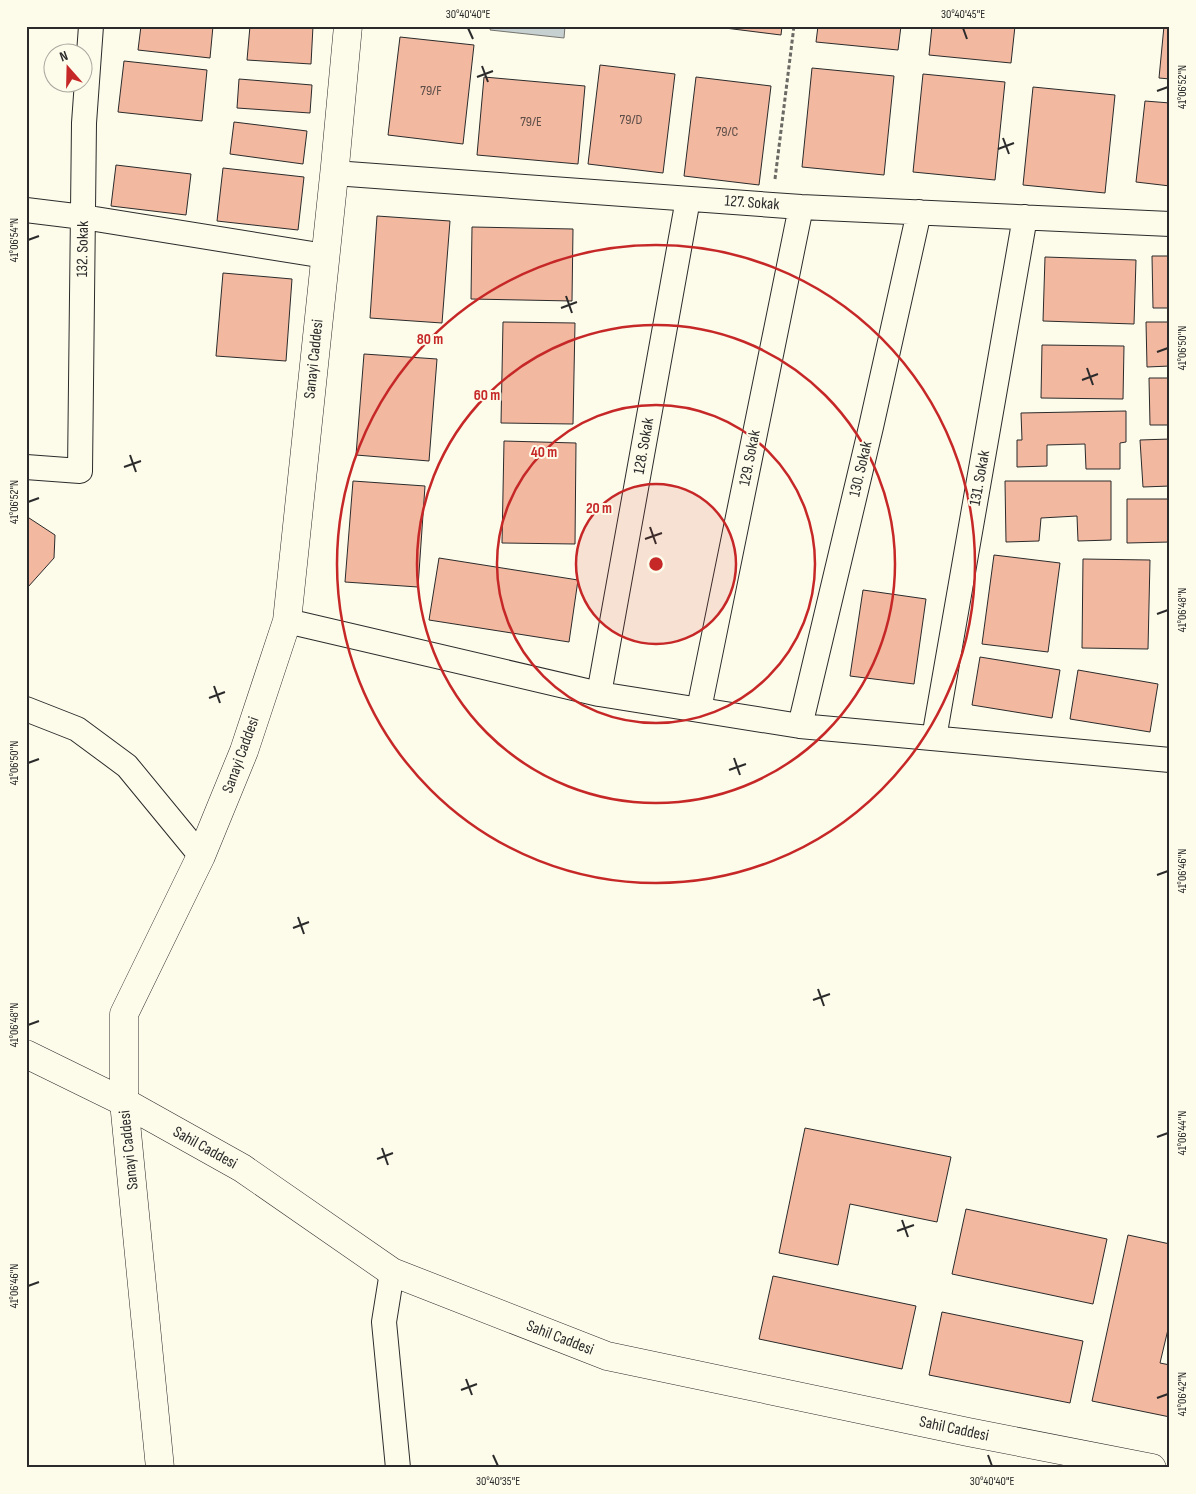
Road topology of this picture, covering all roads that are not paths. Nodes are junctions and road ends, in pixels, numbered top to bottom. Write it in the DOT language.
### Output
graph roads {
  1 [pos="91,26"];
  2 [pos="348,26"];
  3 [pos="334,173"];
  4 [pos="688,199"];
  5 [pos="801,207"];
  6 [pos="26,210"];
  7 [pos="919,212"];
  8 [pos="83,217"];
  9 [pos="1025,217"];
  10 [pos="1170,224"];
  11 [pos="326,256"];
  12 [pos="26,467"];
  13 [pos="286,621"];
  14 [pos="598,694"];
  15 [pos="26,709"];
  16 [pos="699,709"];
  17 [pos="800,726"];
  18 [pos="934,738"];
  19 [pos="1170,760"];
  20 [pos="201,856"];
  21 [pos="26,1054"];
  22 [pos="124,1102"];
  23 [pos="392,1272"];
  24 [pos="160,1468"];
  25 [pos="398,1468"];
  26 [pos="1152,1468"];
  1 -- 8 [label="street, 132. Sokak"];
  2 -- 3 [label="street, Sanayi Caddesi"];
  3 -- 4 [label="street, 127. Sokak"];
  3 -- 11 [label="street, Sanayi Caddesi"];
  4 -- 5 [label="street, 127. Sokak"];
  4 -- 14 [label="street, 128. Sokak"];
  5 -- 7 [label="street, 127. Sokak"];
  5 -- 16 [label="street, 129. Sokak"];
  6 -- 8 [label="street"];
  7 -- 9 [label="street, 127. Sokak"];
  7 -- 17 [label="street, 130. Sokak"];
  8 -- 11 [label="street"];
  8 -- 12 [label="street, 132. Sokak"];
  9 -- 10 [label="street, 127. Sokak"];
  9 -- 18 [label="street, 131. Sokak"];
  11 -- 13 [label="street, Sanayi Caddesi"];
  13 -- 14 [label="street"];
  13 -- 20 [label="street, Sanayi Caddesi"];
  14 -- 16 [label="street"];
  15 -- 20 [label="street"];
  16 -- 17 [label="street"];
  17 -- 18 [label="street"];
  18 -- 19 [label="street"];
  20 -- 22 [label="street, Sanayi Caddesi"];
  21 -- 22 [label="street, Sahil Caddesi"];
  22 -- 23 [label="street, Sahil Caddesi"];
  22 -- 24 [label="street, Sanayi Caddesi"];
  23 -- 25 [label="street"];
  23 -- 26 [label="street, Sahil Caddesi"];
}
